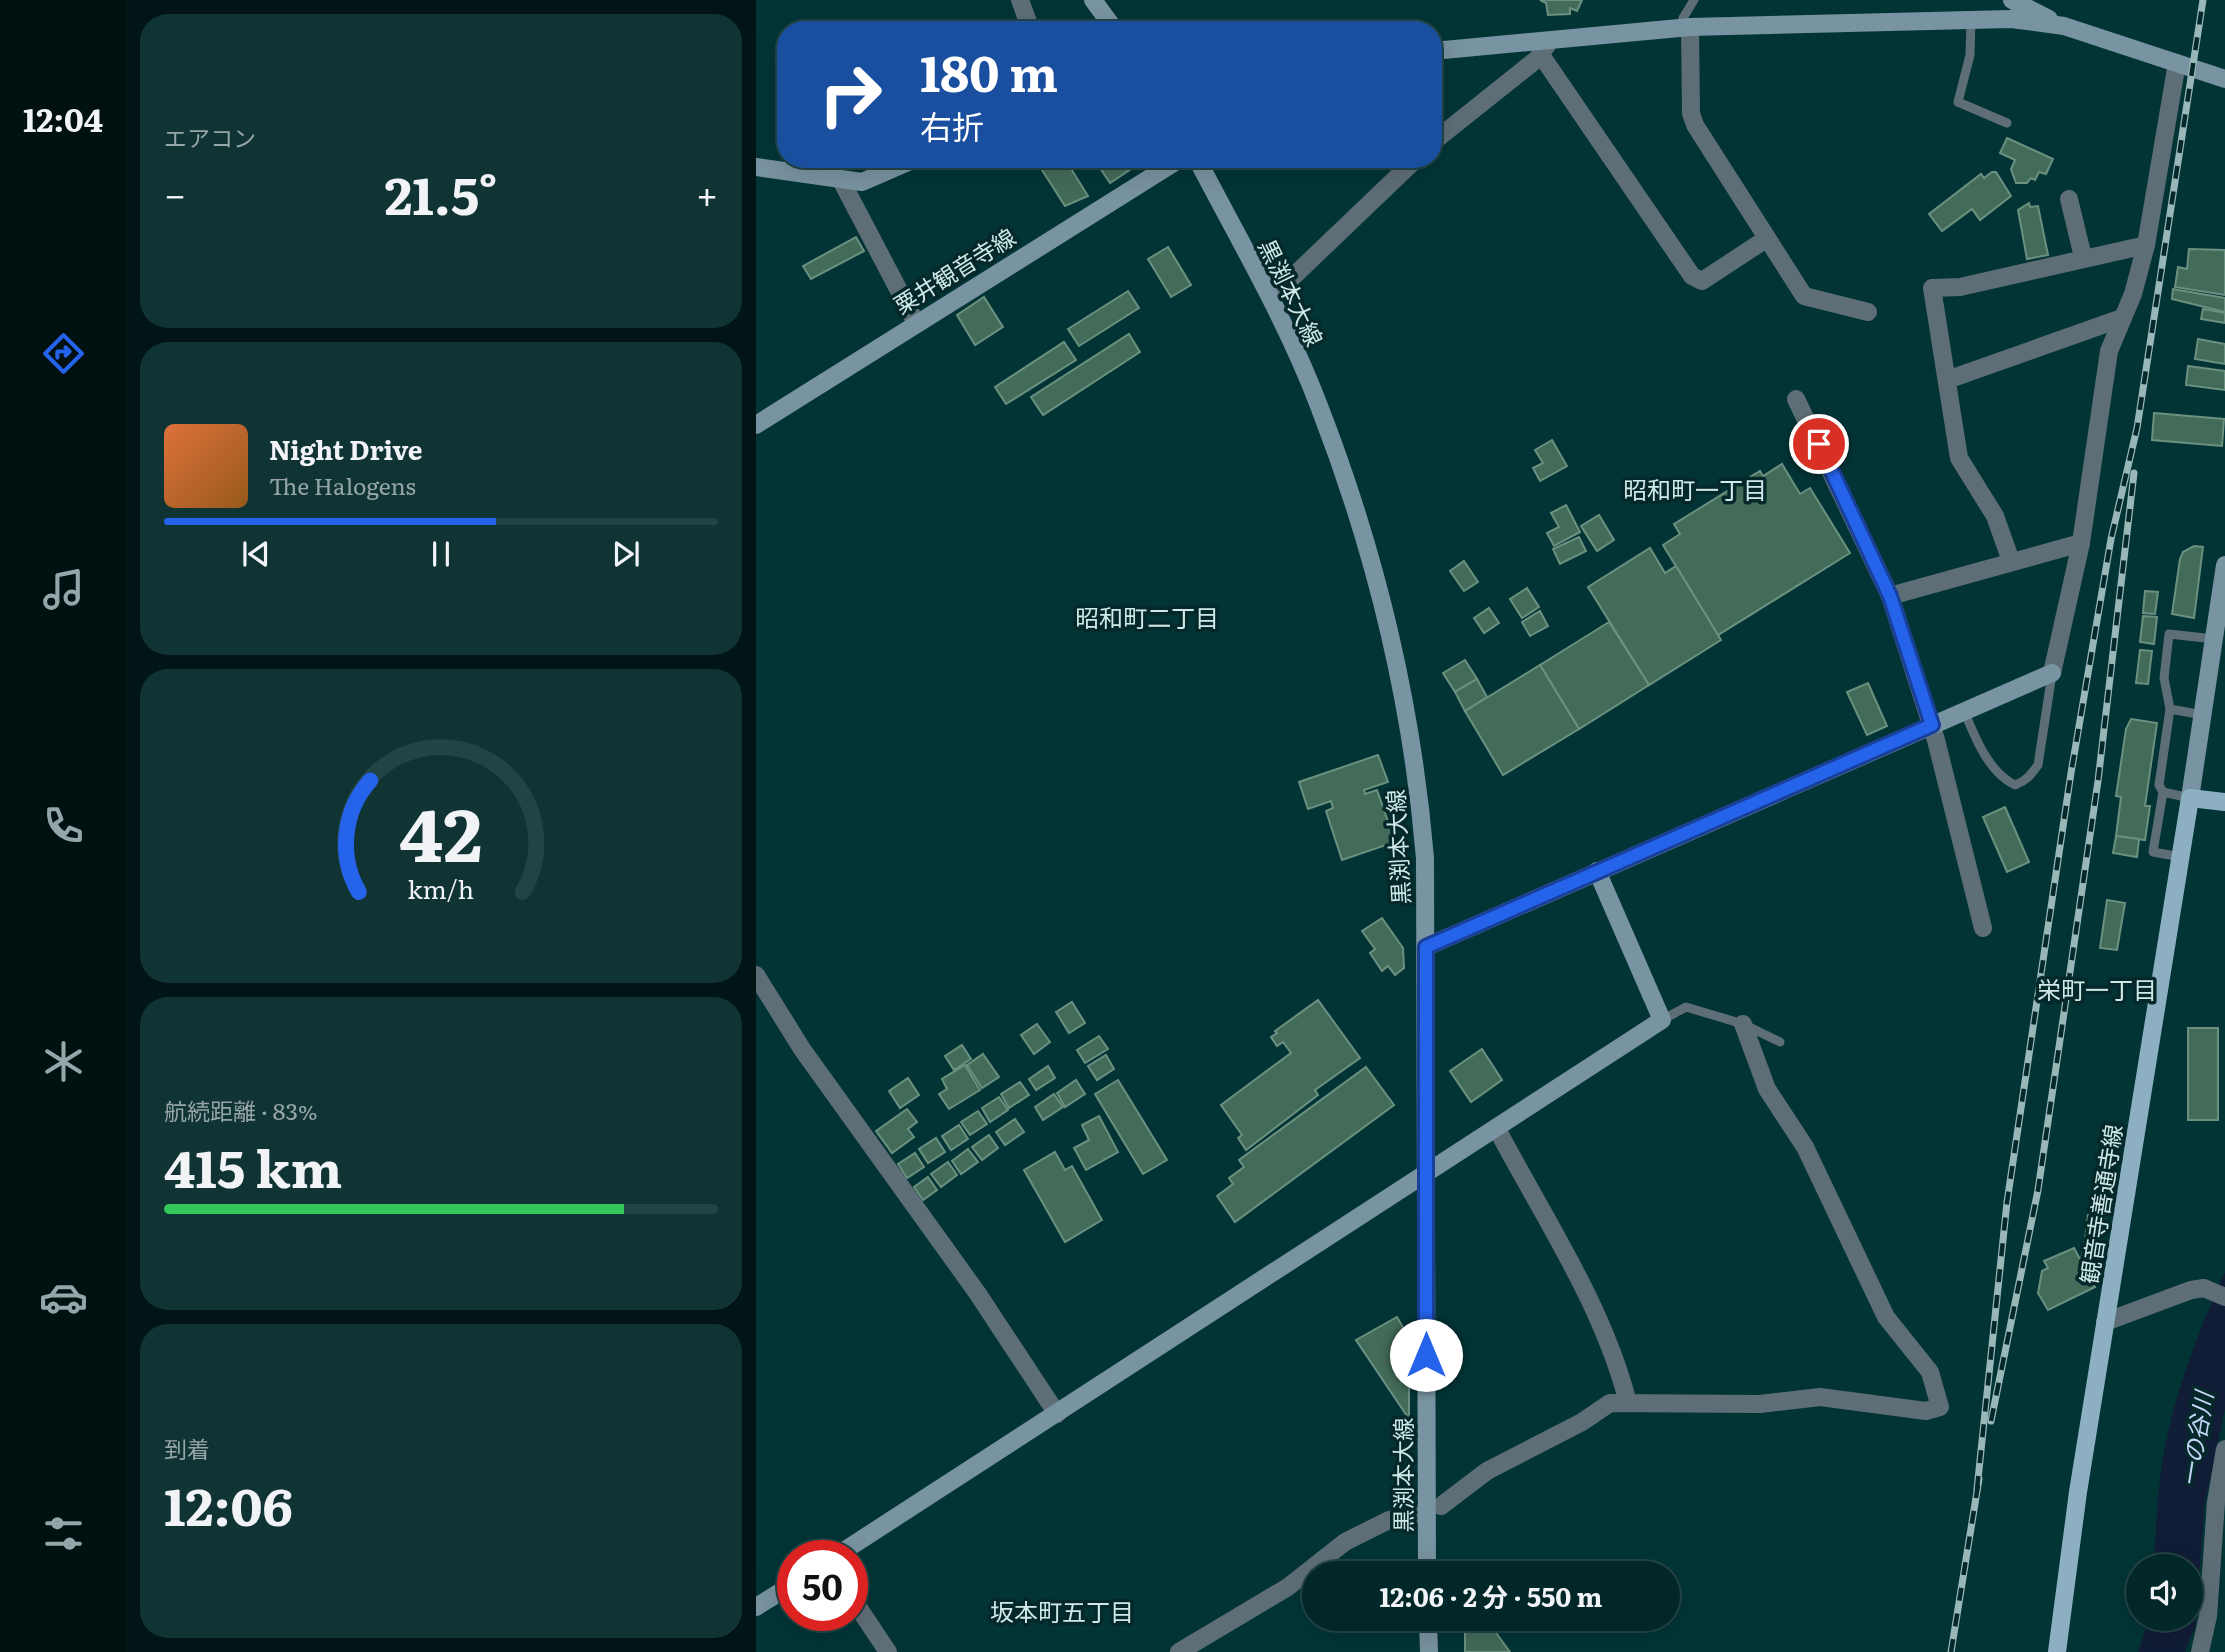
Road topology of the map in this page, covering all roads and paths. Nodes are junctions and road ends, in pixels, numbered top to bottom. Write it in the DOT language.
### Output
graph roads {
  1 [pos="1020,0"];
  2 [pos="1093,0"];
  3 [pos="1693,0"];
  4 [pos="2012,0"];
  5 [pos="1971,20"];
  6 [pos="1028,21"];
  7 [pos="1108,21"];
  8 [pos="2064,26"];
  9 [pos="1686,28"];
  10 [pos="1545,47"];
  11 [pos="1442,51"];
  12 [pos="2177,63"];
  13 [pos="2225,79"];
  14 [pos="2007,123"];
  15 [pos="1442,134"];
  16 [pos="756,167"];
  17 [pos="896,168"];
  18 [pos="1166,168"];
  19 [pos="1202,168"];
  20 [pos="1407,168"];
  21 [pos="842,182"];
  22 [pos="2069,199"];
  23 [pos="1766,239"];
  24 [pos="2146,245"];
  25 [pos="2083,257"];
  26 [pos="1277,292"];
  27 [pos="1868,312"];
  28 [pos="2122,318"];
  29 [pos="916,323"];
  30 [pos="1947,380"];
  31 [pos="1796,399"];
  32 [pos="756,425"];
  33 [pos="2081,543"];
  34 [pos="2011,561"];
  35 [pos="2225,565"];
  36 [pos="1890,596"];
  37 [pos="2214,639"];
  38 [pos="2052,673"];
  39 [pos="2170,709"];
  40 [pos="1964,711"];
  41 [pos="2203,715"];
  42 [pos="1932,725"];
  43 [pos="2163,792"];
  44 [pos="2190,798"];
  45 [pos="2225,802"];
  46 [pos="2181,857"];
  47 [pos="1597,871"];
  48 [pos="1983,928"];
  49 [pos="1426,947"];
  50 [pos="756,975"];
  51 [pos="1662,1020"];
  52 [pos="1743,1024"];
  53 [pos="1780,1042"];
  54 [pos="1497,1129"];
  55 [pos="1426,1172"];
  56 [pos="2225,1297"];
  57 [pos="2105,1322"];
  58 [pos="1628,1403"];
  59 [pos="1057,1413"];
  60 [pos="2225,1449"];
  61 [pos="1441,1506"];
  62 [pos="1416,1514"];
  63 [pos="861,1540"];
  64 [pos="1427,1561"];
  65 [pos="777,1594"];
  66 [pos="756,1607"];
  67 [pos="868,1622"];
  68 [pos="1428,1631"];
  69 [pos="888,1652"];
  70 [pos="1179,1652"];
  71 [pos="1429,1652"];
  72 [pos="2057,1652"];
  73 [pos="2200,1652"];
  1 -- 6 [label="street"];
  2 -- 7 [label="main road"];
  3 -- 9 [label="lane"];
  4 -- 8 [label="main road"];
  5 -- 8 [label="main road"];
  5 -- 9 [label="main road"];
  5 -- 14 [label="lane"];
  8 -- 12 [label="main road"];
  9 -- 10 [label="main road"];
  9 -- 23 [label="street"];
  10 -- 11 [label="main road"];
  10 -- 15 [label="street"];
  10 -- 23 [label="street"];
  12 -- 13 [label="main road"];
  12 -- 24 [label="street"];
  16 -- 21 [label="main road"];
  17 -- 21 [label="main road"];
  18 -- 29 [label="main road, 粟井観音寺線"];
  19 -- 49 [label="main road, 黒渕本大線"];
  20 -- 26 [label="street"];
  21 -- 29 [label="street"];
  22 -- 25 [label="street"];
  23 -- 27 [label="street"];
  24 -- 25 [label="street"];
  24 -- 28 [label="street"];
  25 -- 30 [label="street"];
  28 -- 30 [label="street"];
  28 -- 33 [label="street"];
  29 -- 32 [label="main road, 粟井観音寺線"];
  30 -- 34 [label="street"];
  31 -- 36 [label="street"];
  33 -- 34 [label="street"];
  33 -- 38 [label="street"];
  34 -- 36 [label="street"];
  35 -- 37 [label="main road"];
  36 -- 42 [label="street"];
  37 -- 39 [label="lane"];
  37 -- 41 [label="main road"];
  38 -- 40 [label="main road"];
  38 -- 40 [label="lane"];
  39 -- 41 [label="lane"];
  39 -- 43 [label="lane"];
  40 -- 42 [label="main road"];
  41 -- 44 [label="main road"];
  42 -- 47 [label="main road"];
  42 -- 48 [label="street"];
  43 -- 44 [label="lane"];
  43 -- 46 [label="lane"];
  44 -- 45 [label="main road"];
  44 -- 46 [label="main road, 観音寺善通寺線"];
  46 -- 57 [label="main road, 観音寺善通寺線"];
  47 -- 49 [label="main road"];
  47 -- 51 [label="main road"];
  49 -- 55 [label="main road, 黒渕本大線"];
  50 -- 59 [label="street"];
  51 -- 52 [label="lane"];
  51 -- 54 [label="main road"];
  52 -- 53 [label="lane"];
  52 -- 58 [label="street"];
  54 -- 55 [label="main road"];
  54 -- 58 [label="street"];
  55 -- 59 [label="main road"];
  55 -- 64 [label="main road, 黒渕本大線"];
  56 -- 57 [label="street"];
  57 -- 72 [label="main road, 観音寺善通寺線"];
  58 -- 61 [label="street"];
  59 -- 63 [label="main road"];
  60 -- 73 [label="street"];
  62 -- 70 [label="street"];
  65 -- 66 [label="main road"];
  67 -- 69 [label="street"];
  68 -- 71 [label="main road"];
}
